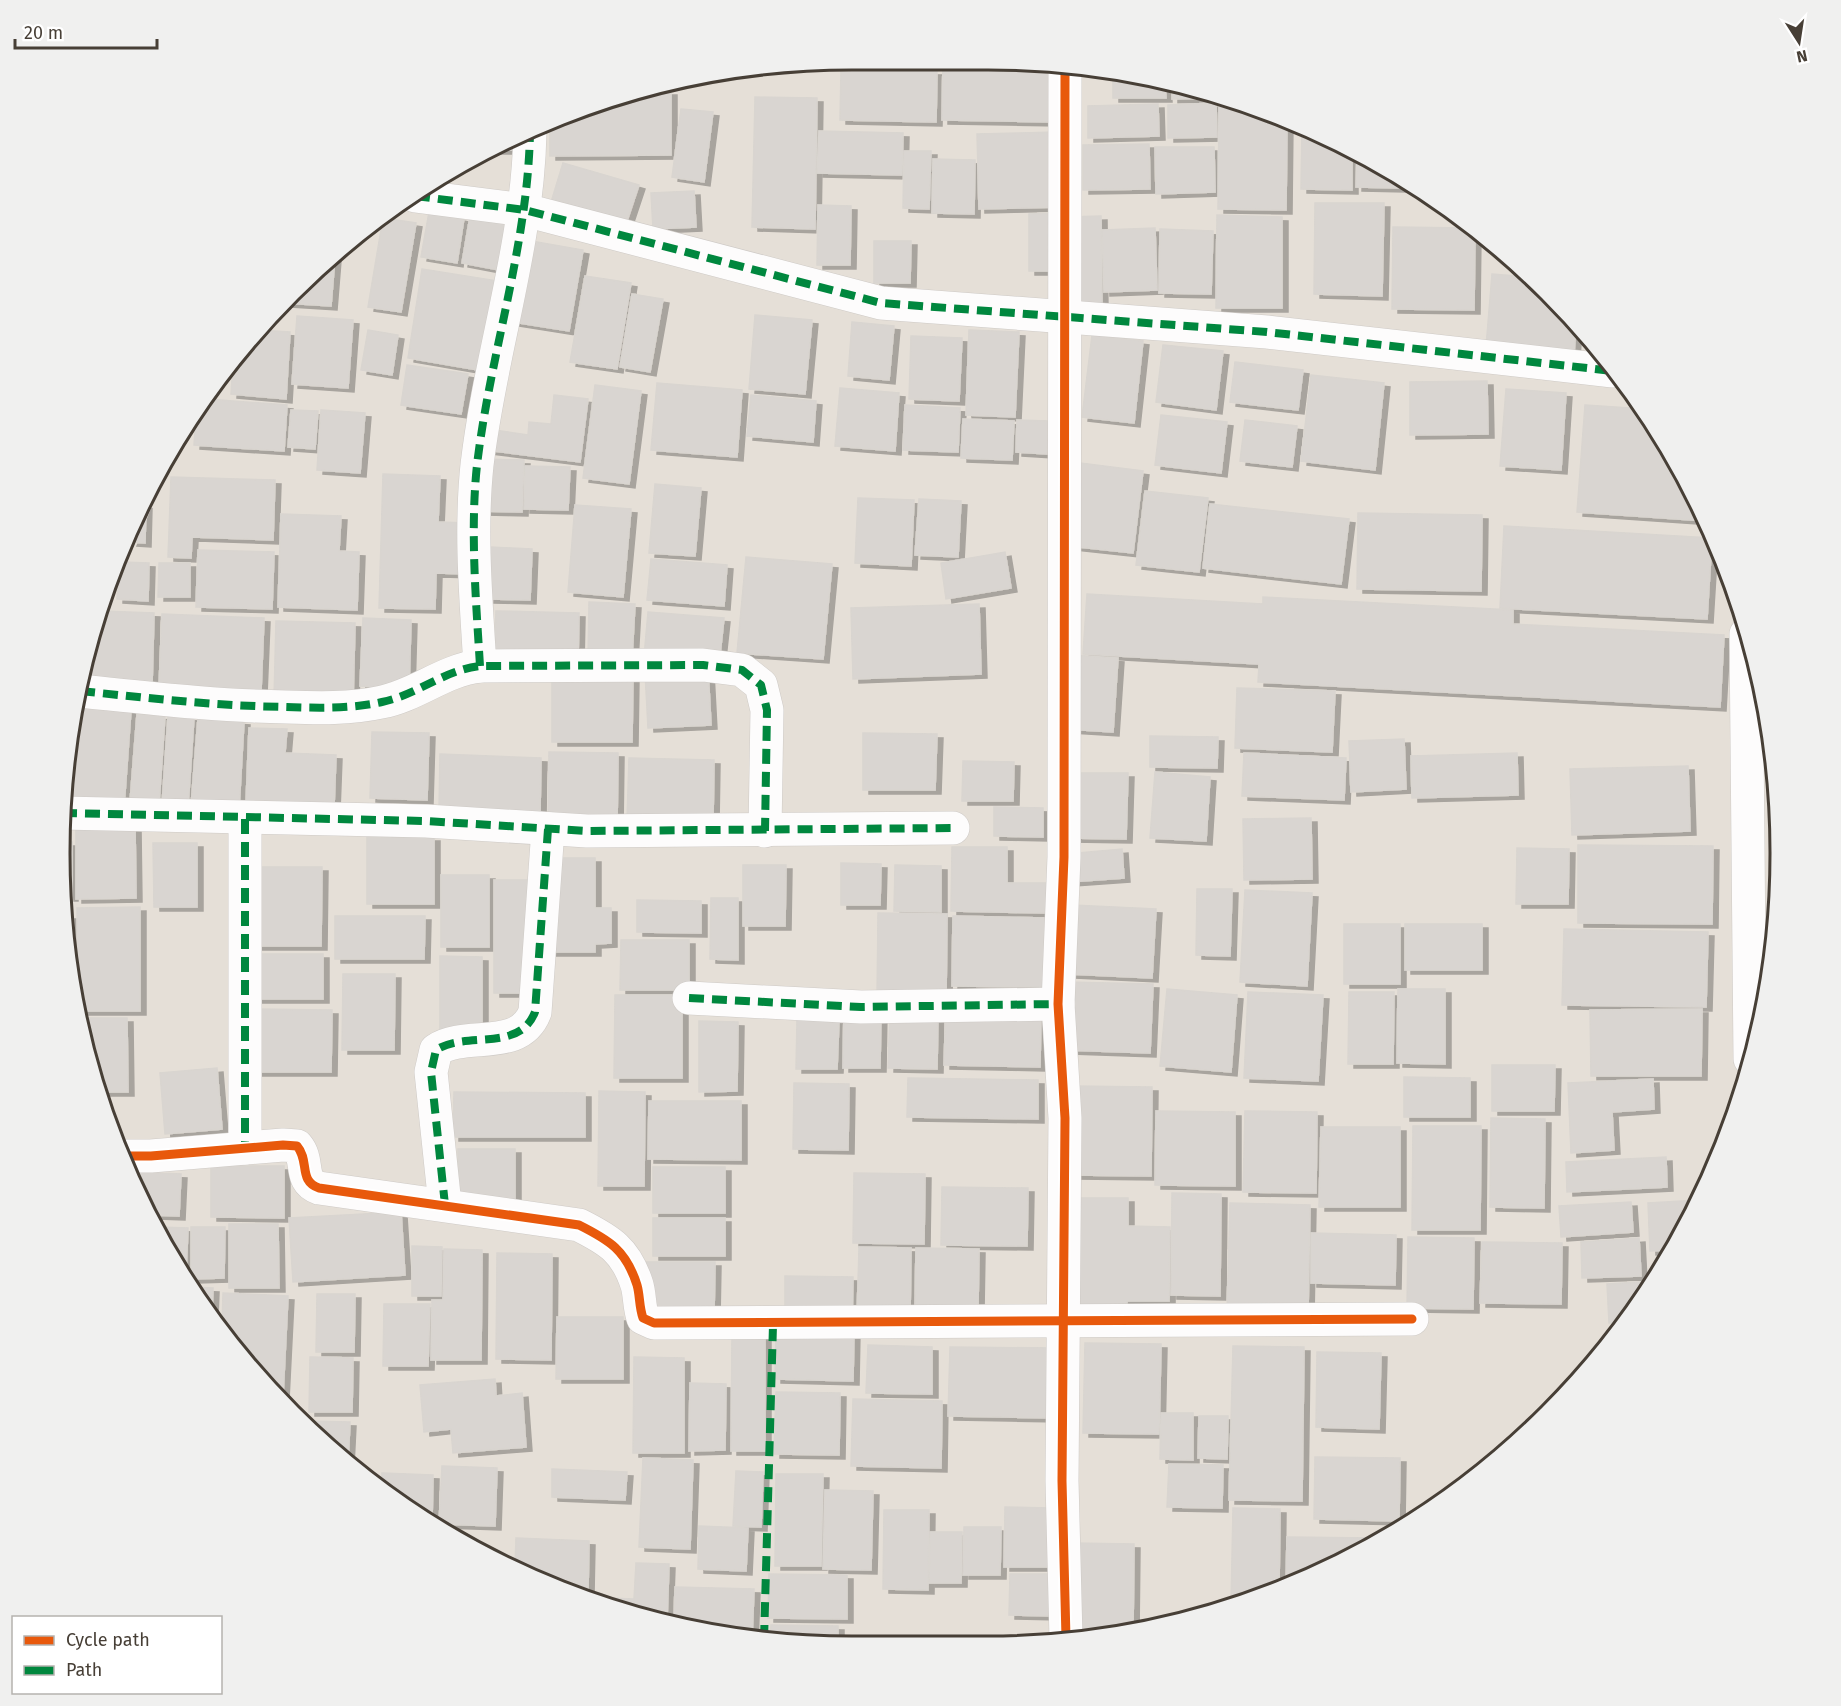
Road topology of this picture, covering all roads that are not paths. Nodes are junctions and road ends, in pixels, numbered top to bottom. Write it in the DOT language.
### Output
graph roads {
  1 [pos="1065,75"];
  2 [pos="529,141"];
  3 [pos="426,197"];
  4 [pos="525,210"];
  5 [pos="1063,316"];
  6 [pos="1603,370"];
  7 [pos="480,666"];
  8 [pos="88,692"];
  9 [pos="1754,695"];
  10 [pos="72,813"];
  11 [pos="245,819"];
  12 [pos="548,828"];
  13 [pos="953,828"];
  14 [pos="765,831"];
  15 [pos="689,998"];
  16 [pos="1058,1004"];
  17 [pos="1750,1027"];
  18 [pos="245,1148"];
  19 [pos="131,1155"];
  20 [pos="446,1205"];
  21 [pos="1412,1319"];
  22 [pos="1063,1322"];
  23 [pos="1066,1631"];
  1 -- 5 [label="street"];
  2 -- 4 [label="street"];
  3 -- 4 [label="street"];
  4 -- 5 [label="street"];
  4 -- 7 [label="street"];
  5 -- 6 [label="street"];
  5 -- 16 [label="street"];
  7 -- 8 [label="street"];
  7 -- 14 [label="street"];
  9 -- 17 [label="street"];
  10 -- 11 [label="street"];
  11 -- 12 [label="street"];
  11 -- 18 [label="street"];
  12 -- 14 [label="street"];
  12 -- 20 [label="street"];
  13 -- 14 [label="street"];
  15 -- 16 [label="street"];
  16 -- 22 [label="street"];
  18 -- 19 [label="street"];
  18 -- 20 [label="street"];
  20 -- 22 [label="street"];
  21 -- 22 [label="street"];
  22 -- 23 [label="street"];
}
